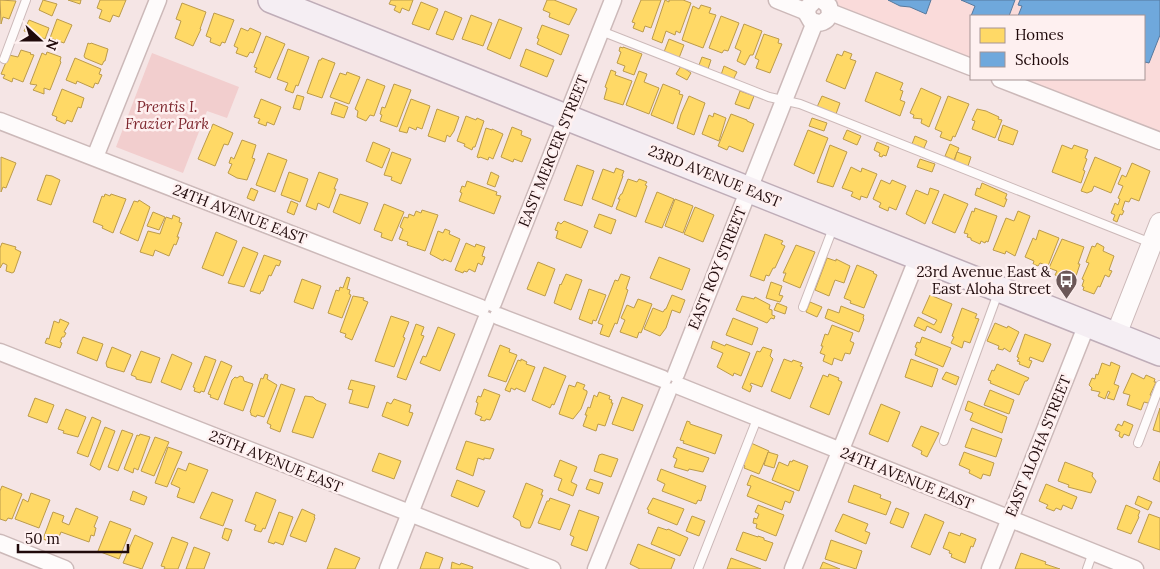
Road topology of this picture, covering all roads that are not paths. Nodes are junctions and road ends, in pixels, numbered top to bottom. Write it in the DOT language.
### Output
graph roads {
  1 [pos="26,0"];
  2 [pos="158,0"];
  3 [pos="613,0"];
  4 [pos="777,0"];
  5 [pos="284,2"];
  6 [pos="825,3"];
  7 [pos="812,11"];
  8 [pos="601,31"];
  9 [pos="4,59"];
  10 [pos="970,68"];
  11 [pos="1003,80"];
  12 [pos="784,100"];
  13 [pos="566,117"];
  14 [pos="0,122"];
  15 [pos="1160,141"];
  16 [pos="95,158"];
  17 [pos="749,189"];
  18 [pos="1160,223"];
  19 [pos="835,224"];
  20 [pos="1156,245"];
  21 [pos="918,257"];
  22 [pos="1000,289"];
  23 [pos="803,307"];
  24 [pos="489,312"];
  25 [pos="1087,324"];
  26 [pos="1116,335"];
  27 [pos="0,352"];
  28 [pos="1160,352"];
  29 [pos="671,383"];
  30 [pos="1160,385"];
  31 [pos="758,419"];
  32 [pos="944,441"];
  33 [pos="1138,443"];
  34 [pos="840,452"];
  35 [pos="410,514"];
  36 [pos="1010,519"];
  37 [pos="0,543"];
  38 [pos="1093,552"];
  39 [pos="65,569"];
  40 [pos="388,569"];
  41 [pos="552,569"];
  42 [pos="596,569"];
  43 [pos="698,569"];
  44 [pos="793,569"];
  45 [pos="990,569"];
  46 [pos="1086,569"];
  47 [pos="1135,569"];
  1 -- 9 [label="lane"];
  2 -- 16 [label="street"];
  3 -- 8 [label="street, EAST MERCER STREET"];
  4 -- 7 [label="street"];
  5 -- 13 [label="main road, 23RD AVENUE EAST"];
  6 -- 7 [label="street"];
  6 -- 10 [label="street"];
  7 -- 12 [label="street, EAST ROY STREET"];
  8 -- 12 [label="lane"];
  8 -- 13 [label="street, EAST MERCER STREET"];
  11 -- 15 [label="street"];
  12 -- 17 [label="street, EAST ROY STREET"];
  12 -- 20 [label="lane"];
  13 -- 17 [label="main road, 23RD AVENUE EAST"];
  13 -- 24 [label="street, EAST MERCER STREET"];
  14 -- 16 [label="street, 24TH AVENUE EAST"];
  16 -- 24 [label="street, 24TH AVENUE EAST"];
  17 -- 19 [label="main road, 23RD AVENUE EAST"];
  17 -- 29 [label="street, EAST ROY STREET"];
  18 -- 20 [label="street"];
  19 -- 21 [label="main road, 23RD AVENUE EAST"];
  19 -- 23 [label="lane"];
  20 -- 26 [label="street"];
  21 -- 22 [label="main road, 23RD AVENUE EAST"];
  21 -- 34 [label="street"];
  22 -- 25 [label="main road, 23RD AVENUE EAST"];
  22 -- 32 [label="lane"];
  24 -- 29 [label="street, 24TH AVENUE EAST"];
  24 -- 35 [label="street, EAST MERCER STREET"];
  25 -- 26 [label="main road, 23RD AVENUE EAST"];
  25 -- 36 [label="street, EAST ALOHA STREET"];
  26 -- 28 [label="main road, 23RD AVENUE EAST"];
  27 -- 35 [label="street, 25TH AVENUE EAST"];
  29 -- 31 [label="street, 24TH AVENUE EAST"];
  29 -- 42 [label="street, EAST ROY STREET"];
  30 -- 33 [label="lane"];
  31 -- 34 [label="street, 24TH AVENUE EAST"];
  31 -- 43 [label="lane"];
  34 -- 36 [label="street, 24TH AVENUE EAST"];
  34 -- 44 [label="street"];
  35 -- 40 [label="street, EAST MERCER STREET"];
  35 -- 41 [label="street, 25TH AVENUE EAST"];
  36 -- 38 [label="street, 24TH AVENUE EAST"];
  36 -- 45 [label="street, EAST ALOHA STREET"];
  37 -- 39 [label="street"];
  38 -- 46 [label="lane"];
  38 -- 47 [label="street, 24TH AVENUE EAST"];
}
